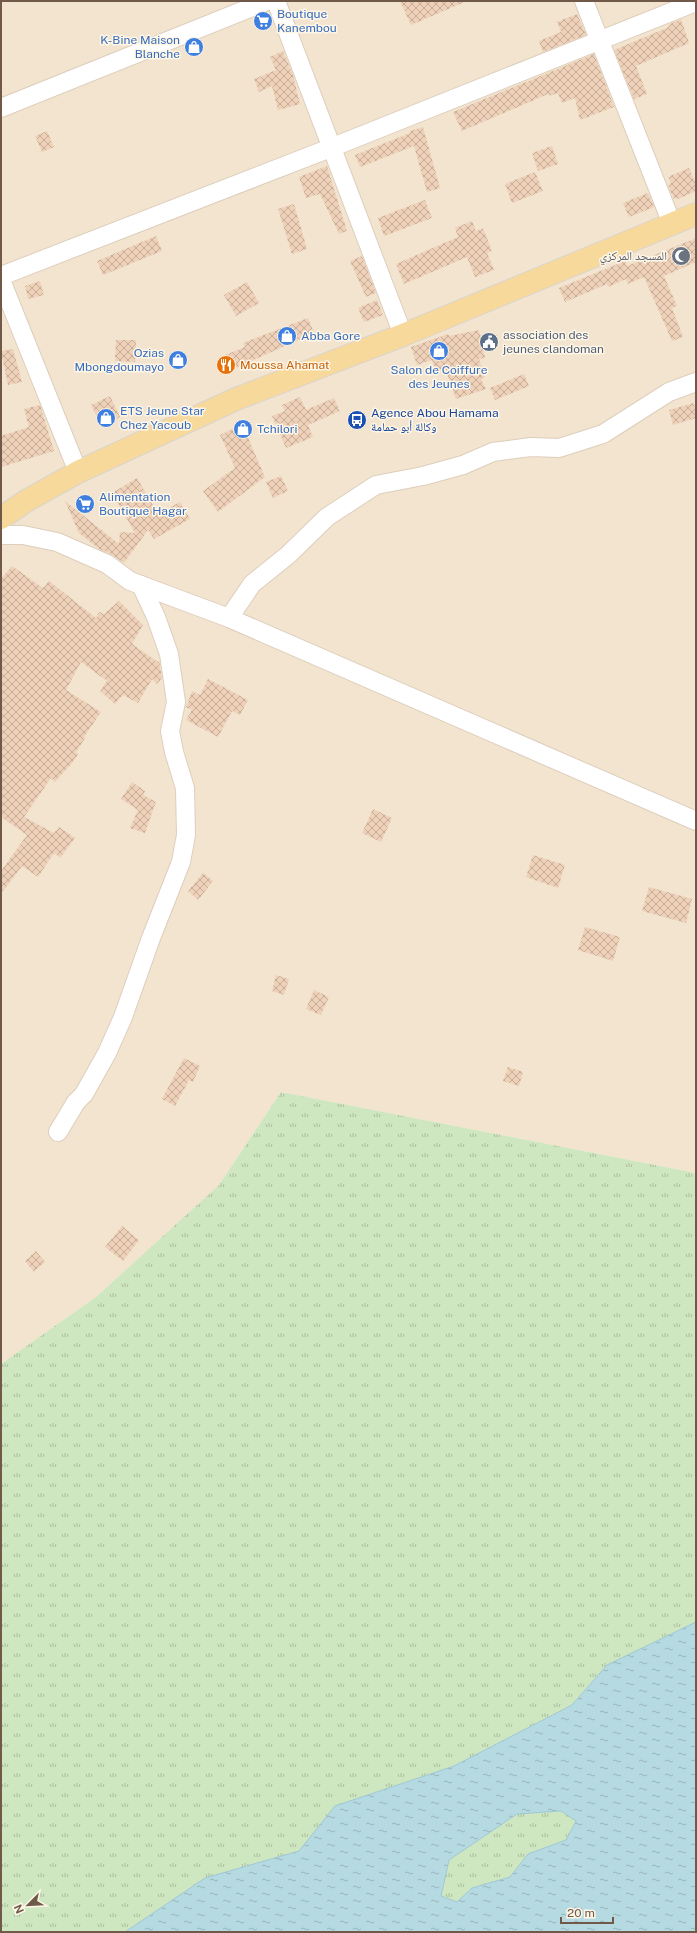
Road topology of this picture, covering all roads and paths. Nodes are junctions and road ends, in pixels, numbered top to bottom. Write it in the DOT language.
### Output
graph roads {
  1 [pos="267,1"];
  2 [pos="276,1"];
  3 [pos="584,1"];
  4 [pos="696,2"];
  5 [pos="600,41"];
  6 [pos="1,108"];
  7 [pos="333,147"];
  8 [pos="696,216"];
  9 [pos="672,224"];
  10 [pos="1,276"];
  11 [pos="1,280"];
  12 [pos="403,335"];
  13 [pos="696,382"];
  14 [pos="78,472"];
  15 [pos="1,518"];
  16 [pos="1,535"];
  17 [pos="141,584"];
  18 [pos="229,618"];
  19 [pos="696,821"];
  20 [pos="58,1132"];
  1 -- 6 [label="street"];
  2 -- 7 [label="street"];
  3 -- 5 [label="street"];
  4 -- 5 [label="street"];
  5 -- 7 [label="street"];
  5 -- 9 [label="street"];
  7 -- 10 [label="street"];
  7 -- 12 [label="street"];
  8 -- 9 [label="main road"];
  9 -- 12 [label="main road"];
  11 -- 14 [label="street"];
  12 -- 14 [label="main road"];
  13 -- 18 [label="street"];
  14 -- 15 [label="main road"];
  16 -- 17 [label="street"];
  17 -- 18 [label="street"];
  17 -- 20 [label="street"];
  18 -- 19 [label="street"];
}
